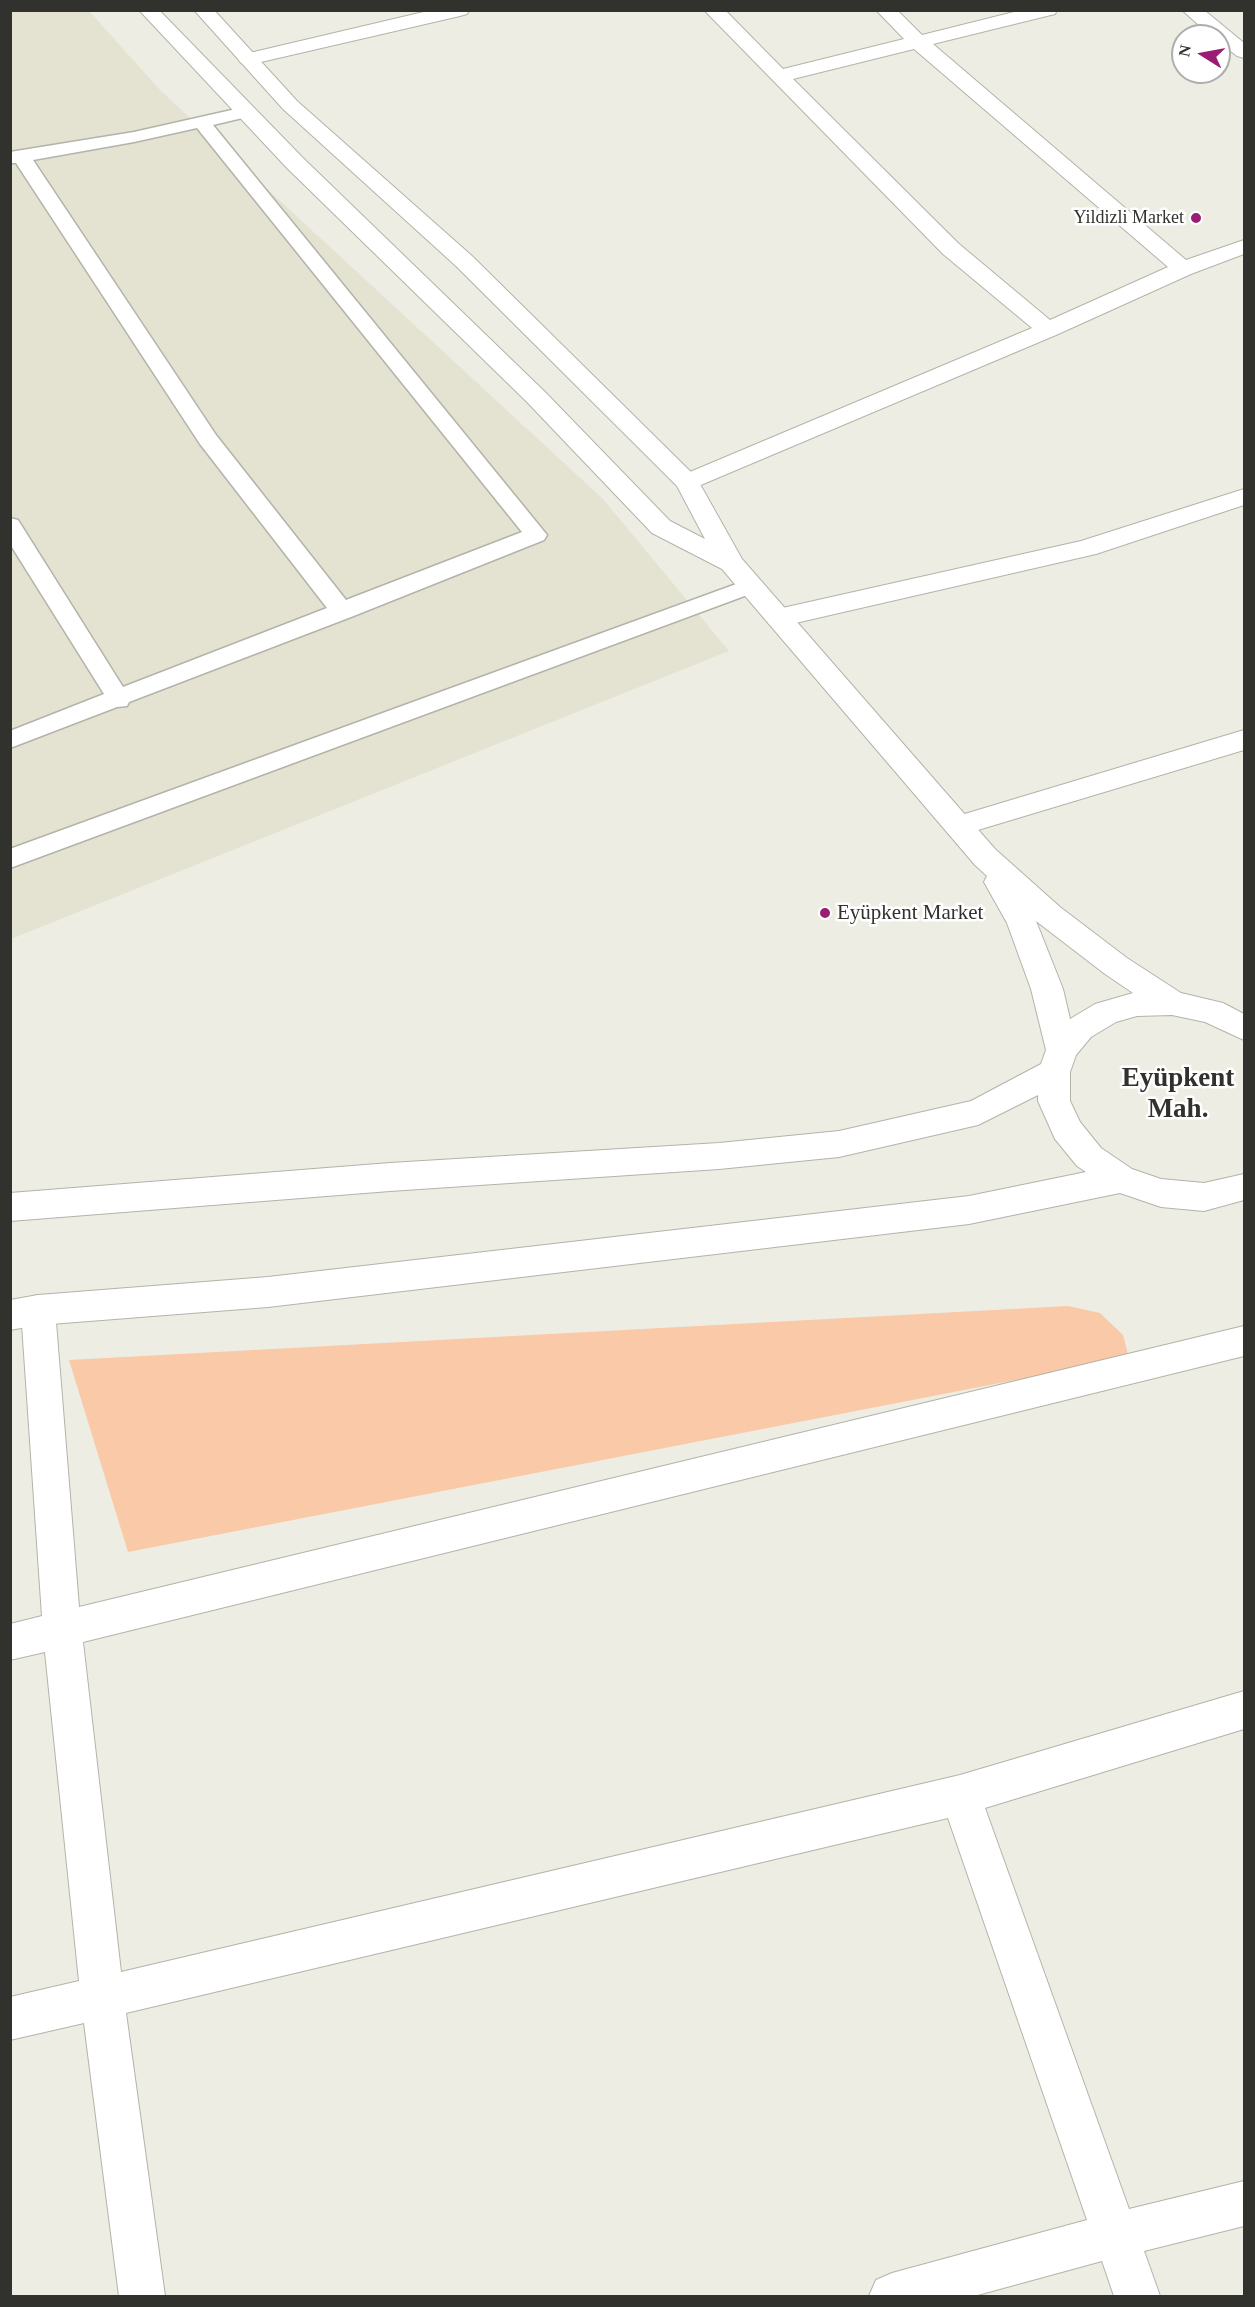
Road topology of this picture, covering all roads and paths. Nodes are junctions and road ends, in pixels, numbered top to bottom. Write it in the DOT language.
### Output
graph roads {
  1 [pos="148,10"];
  2 [pos="204,10"];
  3 [pos="460,10"];
  4 [pos="713,10"];
  5 [pos="885,10"];
  6 [pos="1048,10"];
  7 [pos="1191,10"];
  8 [pos="918,42"];
  9 [pos="1245,52"];
  10 [pos="248,59"];
  11 [pos="780,76"];
  12 [pos="245,112"];
  13 [pos="201,122"];
  14 [pos="16,157"];
  15 [pos="1241,253"];
  16 [pos="1183,269"];
  17 [pos="1048,330"];
  18 [pos="687,482"];
  19 [pos="1245,497"];
  20 [pos="10,525"];
  21 [pos="731,563"];
  22 [pos="750,586"];
  23 [pos="343,612"];
  24 [pos="778,618"];
  25 [pos="119,699"];
  26 [pos="10,740"];
  27 [pos="1245,740"];
  28 [pos="957,826"];
  29 [pos="985,857"];
  30 [pos="10,859"];
  31 [pos="1172,1003"];
  32 [pos="1245,1006"];
  33 [pos="1212,1012"];
  34 [pos="1245,1028"];
  35 [pos="1058,1061"];
  36 [pos="1120,1179"];
  37 [pos="1243,1190"];
  38 [pos="10,1207"];
  39 [pos="24,1313"];
  40 [pos="1245,1341"];
  41 [pos="62,1631"];
  42 [pos="10,1642"];
  43 [pos="1245,1710"];
  44 [pos="960,1795"];
  45 [pos="102,1996"];
  46 [pos="10,2019"];
  47 [pos="1245,2204"];
  48 [pos="1115,2235"];
  49 [pos="142,2296"];
  50 [pos="892,2296"];
  51 [pos="1137,2296"];
  1 -- 12 [label="street"];
  2 -- 10 [label="street"];
  3 -- 10 [label="street"];
  4 -- 11 [label="street"];
  5 -- 8 [label="street"];
  6 -- 8 [label="street"];
  7 -- 9 [label="street"];
  8 -- 11 [label="street"];
  8 -- 16 [label="street"];
  10 -- 18 [label="street"];
  11 -- 17 [label="street"];
  12 -- 13 [label="lane"];
  12 -- 21 [label="street"];
  13 -- 14 [label="lane"];
  13 -- 23 [label="lane"];
  14 -- 23 [label="lane"];
  15 -- 16 [label="street"];
  16 -- 17 [label="street"];
  17 -- 18 [label="street"];
  18 -- 21 [label="street"];
  19 -- 24 [label="street"];
  20 -- 25 [label="lane"];
  21 -- 22 [label="street"];
  22 -- 24 [label="street"];
  22 -- 30 [label="lane"];
  23 -- 25 [label="lane"];
  24 -- 28 [label="street"];
  25 -- 26 [label="lane"];
  27 -- 28 [label="street"];
  28 -- 29 [label="street"];
  29 -- 31 [label="street"];
  29 -- 35 [label="street"];
  31 -- 33 [label="street"];
  31 -- 35 [label="street"];
  32 -- 33 [label="street"];
  33 -- 34 [label="street"];
  35 -- 36 [label="street"];
  35 -- 38 [label="street"];
  36 -- 37 [label="street"];
  36 -- 39 [label="street"];
  39 -- 41 [label="street"];
  40 -- 41 [label="street"];
  41 -- 42 [label="street"];
  41 -- 45 [label="street"];
  43 -- 44 [label="street"];
  44 -- 45 [label="street"];
  44 -- 48 [label="street"];
  45 -- 46 [label="street"];
  45 -- 49 [label="street"];
  47 -- 48 [label="street"];
  48 -- 50 [label="street"];
  48 -- 51 [label="street"];
}
